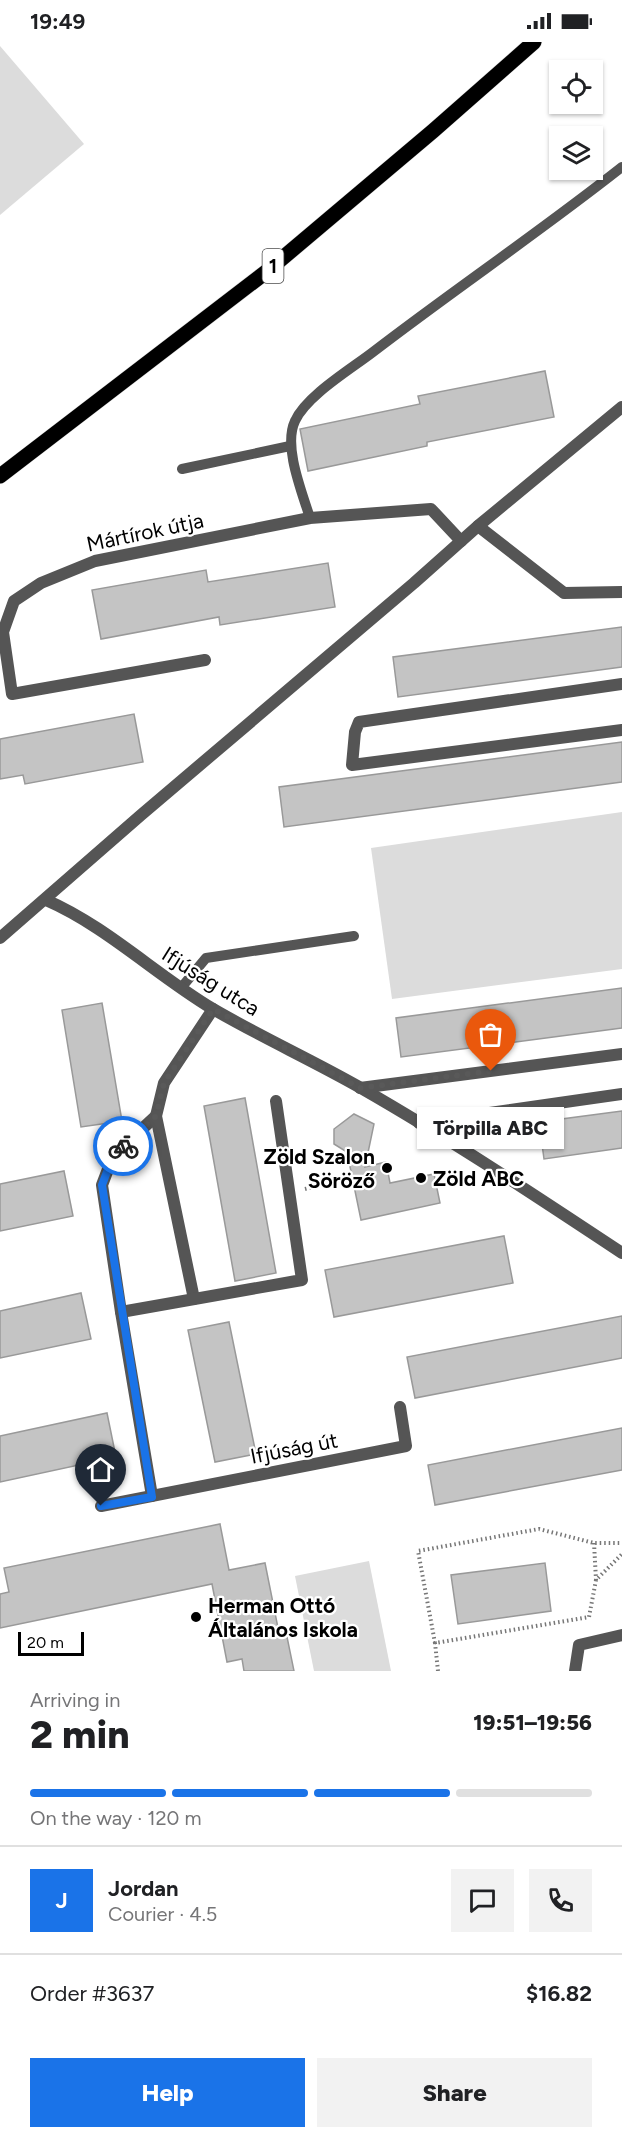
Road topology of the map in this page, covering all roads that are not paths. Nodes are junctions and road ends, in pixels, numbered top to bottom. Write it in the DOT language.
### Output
graph roads {
  1 [pos="534,42"];
  2 [pos="622,167"];
  3 [pos="622,407"];
  4 [pos="290,446"];
  5 [pos="182,469"];
  6 [pos="0,476"];
  7 [pos="310,518"];
  8 [pos="478,526"];
  9 [pos="460,541"];
  10 [pos="622,592"];
  11 [pos="205,660"];
  12 [pos="622,684"];
  13 [pos="622,730"];
  14 [pos="46,900"];
  15 [pos="354,936"];
  16 [pos="0,938"];
  17 [pos="181,988"];
  18 [pos="213,1009"];
  19 [pos="622,1054"];
  20 [pos="360,1088"];
  21 [pos="622,1094"];
  22 [pos="276,1101"];
  23 [pos="156,1116"];
  24 [pos="419,1123"];
  25 [pos="622,1253"];
  26 [pos="194,1299"];
  27 [pos="121,1312"];
  28 [pos="400,1407"];
  29 [pos="152,1497"];
  30 [pos="101,1506"];
  31 [pos="622,1635"];
  32 [pos="575,1671"];
  1 -- 6 [label="main road, 1"];
  2 -- 4 [label="lane"];
  3 -- 8 [label="street"];
  4 -- 5 [label="lane"];
  4 -- 7 [label="lane"];
  7 -- 9 [label="street, Mártírok útja"];
  7 -- 11 [label="street, Mártírok útja"];
  8 -- 9 [label="street"];
  8 -- 10 [label="street"];
  9 -- 14 [label="street"];
  12 -- 13 [label="street"];
  14 -- 16 [label="street"];
  14 -- 17 [label="street, Ifjúság utca"];
  15 -- 17 [label="lane"];
  17 -- 18 [label="street, Ifjúság utca"];
  18 -- 20 [label="street, Ifjúság utca"];
  18 -- 23 [label="street"];
  19 -- 20 [label="street"];
  20 -- 24 [label="street, Ifjúság utca"];
  21 -- 24 [label="street"];
  22 -- 26 [label="street"];
  23 -- 26 [label="street"];
  23 -- 27 [label="street"];
  24 -- 25 [label="street, Ifjúság utca"];
  26 -- 27 [label="street"];
  27 -- 29 [label="street"];
  28 -- 29 [label="street, Ifjúság út"];
  29 -- 30 [label="street, Ifjúság út"];
  31 -- 32 [label="street"];
}
